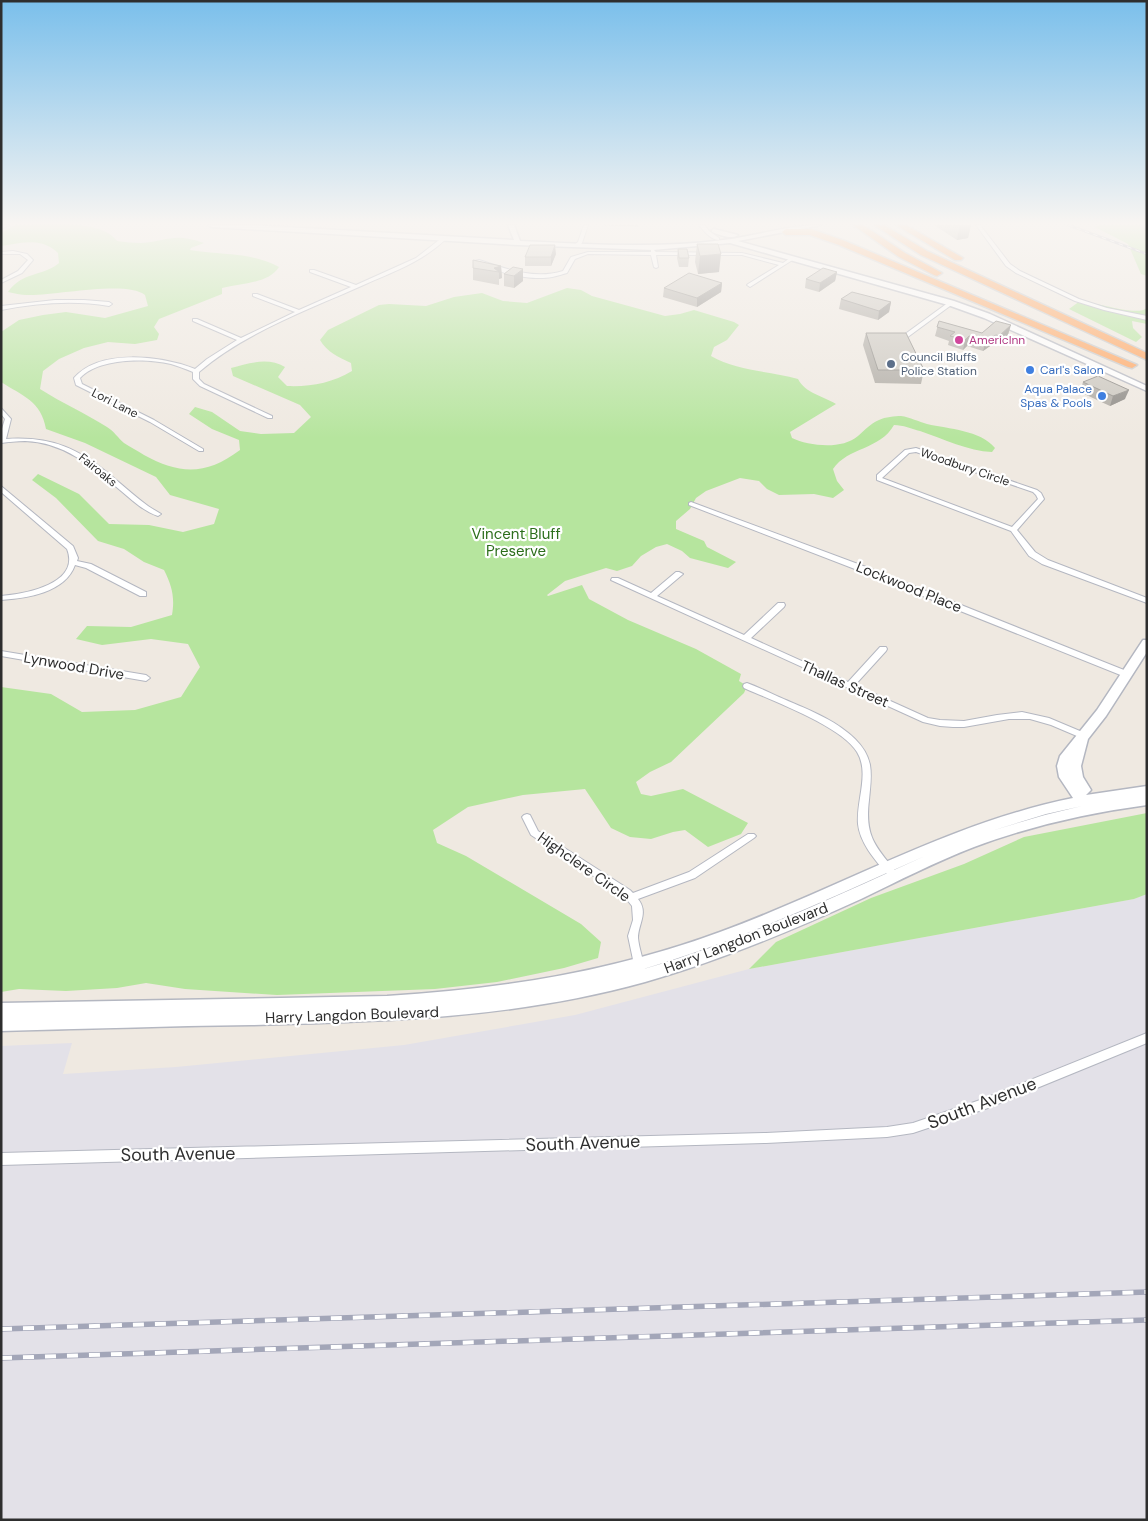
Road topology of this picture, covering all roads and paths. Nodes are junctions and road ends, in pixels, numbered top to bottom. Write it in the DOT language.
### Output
graph roads {
  1 [pos="258,296"];
  2 [pos="336,296"];
  3 [pos="926,296"];
  4 [pos="968,296"];
  5 [pos="988,296"];
  6 [pos="1017,296"];
  7 [pos="1030,296"];
  8 [pos="1069,296"];
  9 [pos="951,303"];
  10 [pos="109,304"];
  11 [pos="1,308"];
  12 [pos="299,312"];
  13 [pos="1147,318"];
  14 [pos="195,320"];
  15 [pos="241,340"];
  16 [pos="899,341"];
  17 [pos="1147,356"];
  18 [pos="196,371"];
  19 [pos="1147,389"];
  20 [pos="1,410"];
  21 [pos="270,417"];
  22 [pos="2,441"];
  23 [pos="201,450"];
  24 [pos="1,488"];
  25 [pos="691,504"];
  26 [pos="158,514"];
  27 [pos="1013,530"];
  28 [pos="74,563"];
  29 [pos="678,574"];
  30 [pos="615,580"];
  31 [pos="143,594"];
  32 [pos="652,596"];
  33 [pos="1,598"];
  34 [pos="1147,601"];
  35 [pos="781,605"];
  36 [pos="745,638"];
  37 [pos="1147,643"];
  38 [pos="883,649"];
  39 [pos="1,653"];
  40 [pos="1126,674"];
  41 [pos="146,678"];
  42 [pos="747,686"];
  43 [pos="849,686"];
  44 [pos="1084,736"];
  45 [pos="1074,783"];
  46 [pos="1147,791"];
  47 [pos="1113,795"];
  48 [pos="1147,800"];
  49 [pos="1089,802"];
  50 [pos="1062,804"];
  51 [pos="527,817"];
  52 [pos="751,836"];
  53 [pos="892,872"];
  54 [pos="631,898"];
  55 [pos="640,970"];
  56 [pos="1,1010"];
  57 [pos="1,1024"];
  58 [pos="1147,1038"];
  59 [pos="1,1159"];
  1 -- 12 [label="street"];
  2 -- 12 [label="street"];
  3 -- 9 [label="main road"];
  4 -- 5 [label="highway"];
  6 -- 17 [label="highway"];
  7 -- 17 [label="highway"];
  8 -- 13 [label="street"];
  9 -- 16 [label="street"];
  9 -- 19 [label="main road"];
  10 -- 11 [label="street"];
  12 -- 15 [label="street"];
  14 -- 15 [label="street"];
  15 -- 18 [label="street"];
  18 -- 21 [label="street"];
  18 -- 23 [label="street, Lori Lane"];
  20 -- 22 [label="street"];
  22 -- 26 [label="street, Fairoaks"];
  24 -- 28 [label="street"];
  25 -- 40 [label="street, Lockwood Place"];
  27 -- 27 [label="street, Woodbury Circle"];
  27 -- 34 [label="street"];
  28 -- 31 [label="street"];
  28 -- 33 [label="street"];
  29 -- 32 [label="street"];
  30 -- 32 [label="street, Thallas Street"];
  32 -- 36 [label="street, Thallas Street"];
  35 -- 36 [label="street"];
  36 -- 43 [label="street, Thallas Street"];
  37 -- 40 [label="main road"];
  38 -- 43 [label="street"];
  39 -- 41 [label="street, Lynwood Drive"];
  40 -- 44 [label="main road"];
  42 -- 53 [label="street"];
  43 -- 44 [label="street, Thallas Street"];
  44 -- 45 [label="main road"];
  45 -- 47 [label="main road"];
  45 -- 49 [label="main road"];
  45 -- 50 [label="main road"];
  46 -- 47 [label="main road, Harry Langdon Boulevard"];
  47 -- 49 [label="main road, Harry Langdon Boulevard"];
  48 -- 49 [label="main road, Harry Langdon Boulevard"];
  49 -- 50 [label="main road, Harry Langdon Boulevard"];
  49 -- 53 [label="main road, Harry Langdon Boulevard"];
  50 -- 53 [label="main road, Harry Langdon Boulevard"];
  51 -- 54 [label="street, Highclere Circle"];
  52 -- 54 [label="street"];
  53 -- 55 [label="main road, Harry Langdon Boulevard"];
  54 -- 55 [label="street, Highclere Circle"];
  55 -- 56 [label="main road, Harry Langdon Boulevard"];
  55 -- 57 [label="main road, Harry Langdon Boulevard"];
  58 -- 59 [label="street, South Avenue"];
}
